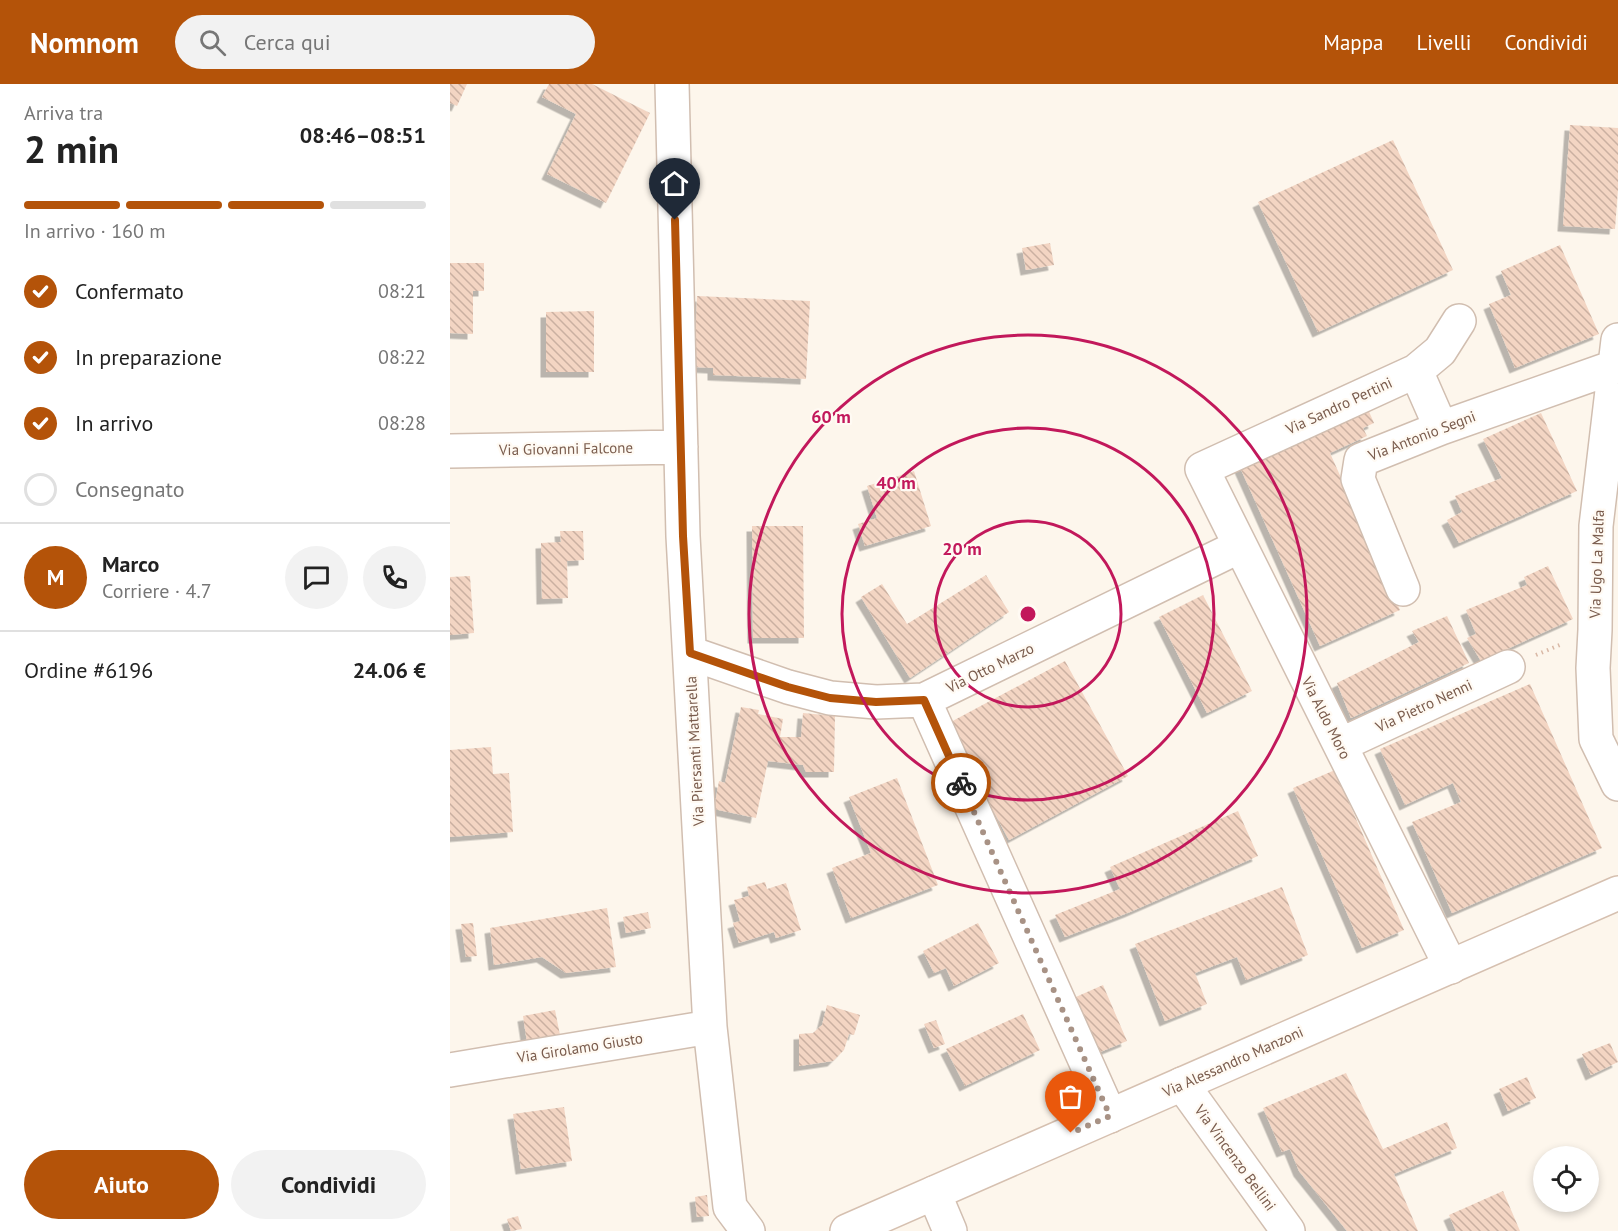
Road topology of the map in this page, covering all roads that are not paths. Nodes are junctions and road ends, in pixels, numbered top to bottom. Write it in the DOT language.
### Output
graph roads {
  1 [pos="672,84"];
  2 [pos="1460,321"];
  3 [pos="1616,354"];
  4 [pos="1416,371"];
  5 [pos="1441,428"];
  6 [pos="681,447"];
  7 [pos="450,451"];
  8 [pos="1202,469"];
  9 [pos="1240,546"];
  10 [pos="1402,589"];
  11 [pos="1607,624"];
  12 [pos="690,653"];
  13 [pos="1508,667"];
  14 [pos="924,700"];
  15 [pos="1340,745"];
  16 [pos="1618,784"];
  17 [pos="1618,894"];
  18 [pos="1451,967"];
  19 [pos="710,1027"];
  20 [pos="450,1070"];
  21 [pos="1182,1084"];
  22 [pos="1110,1116"];
  23 [pos="934,1193"];
  24 [pos="748,1231"];
  25 [pos="847,1231"];
  26 [pos="950,1231"];
  27 [pos="1288,1231"];
  1 -- 6 [label="street, Via Piersanti Mattarella"];
  2 -- 4 [label="street, Via Sandro Pertini"];
  3 -- 5 [label="street, Via Antonio Segni"];
  3 -- 11 [label="street, Via Ugo La Malfa"];
  4 -- 5 [label="street"];
  4 -- 8 [label="street, Via Sandro Pertini"];
  5 -- 10 [label="street, Via Antonio Segni"];
  6 -- 7 [label="street, Via Giovanni Falcone"];
  6 -- 12 [label="street, Via Piersanti Mattarella"];
  8 -- 9 [label="street, Via Aldo Moro"];
  9 -- 14 [label="street, Via Otto Marzo"];
  9 -- 15 [label="street, Via Aldo Moro"];
  11 -- 16 [label="street, Via Ugo La Malfa"];
  12 -- 14 [label="street, Via Otto Marzo"];
  12 -- 19 [label="street, Via Piersanti Mattarella"];
  13 -- 15 [label="street, Via Pietro Nenni"];
  14 -- 22 [label="street"];
  15 -- 18 [label="street, Via Aldo Moro"];
  17 -- 18 [label="street, Via Alessandro Manzoni"];
  18 -- 21 [label="street, Via Alessandro Manzoni"];
  19 -- 20 [label="street, Via Girolamo Giusto"];
  19 -- 24 [label="street, Via Piersanti Mattarella"];
  21 -- 22 [label="street, Via Alessandro Manzoni"];
  21 -- 27 [label="street, Via Vincenzo Bellini"];
  22 -- 23 [label="street, Via Alessandro Manzoni"];
  23 -- 25 [label="street, Via Alessandro Manzoni"];
  23 -- 26 [label="street"];
}
